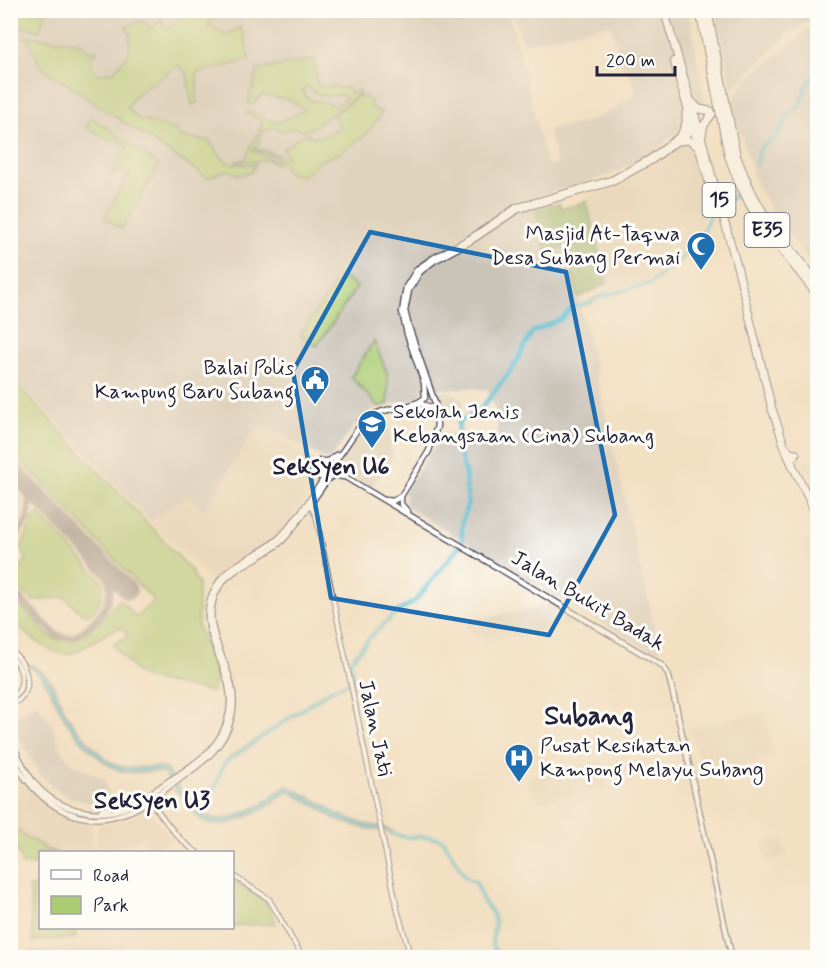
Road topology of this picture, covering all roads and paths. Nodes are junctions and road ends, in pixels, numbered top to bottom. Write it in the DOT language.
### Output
graph roads {
  1 [pos="662,10"];
  2 [pos="700,10"];
  3 [pos="707,10"];
  4 [pos="712,56"];
  5 [pos="689,104"];
  6 [pos="695,126"];
  7 [pos="682,133"];
  8 [pos="702,140"];
  9 [pos="679,141"];
  10 [pos="699,148"];
  11 [pos="733,156"];
  12 [pos="737,274"];
  13 [pos="818,285"];
  14 [pos="818,295"];
  15 [pos="416,403"];
  16 [pos="772,409"];
  17 [pos="436,414"];
  18 [pos="344,448"];
  19 [pos="336,460"];
  20 [pos="330,468"];
  21 [pos="338,472"];
  22 [pos="348,478"];
  23 [pos="315,491"];
  24 [pos="401,496"];
  25 [pos="381,499"];
  26 [pos="308,507"];
  27 [pos="428,525"];
  28 [pos="10,651"];
  29 [pos="10,657"];
  30 [pos="19,662"];
  31 [pos="22,671"];
  32 [pos="10,700"];
  33 [pos="10,705"];
  34 [pos="10,739"];
  35 [pos="10,754"];
  36 [pos="179,777"];
  37 [pos="167,786"];
  38 [pos="148,797"];
  39 [pos="142,804"];
  40 [pos="121,809"];
  41 [pos="157,809"];
  42 [pos="112,812"];
  43 [pos="90,813"];
  44 [pos="103,818"];
  45 [pos="195,851"];
  46 [pos="234,876"];
  47 [pos="303,957"];
  48 [pos="411,957"];
  49 [pos="732,957"];
  1 -- 5 [label="highway, 15"];
  2 -- 4 [label="highway, E35"];
  3 -- 4 [label="highway, E35"];
  4 -- 11 [label="highway, E35"];
  5 -- 6 [label="highway, 15"];
  5 -- 7 [label="highway"];
  5 -- 8 [label="highway"];
  6 -- 7 [label="main road"];
  6 -- 8 [label="highway, 15"];
  6 -- 9 [label="main road"];
  6 -- 10 [label="highway, 15"];
  7 -- 15 [label="main road"];
  8 -- 12 [label="highway, 15"];
  9 -- 10 [label="highway"];
  9 -- 17 [label="main road"];
  10 -- 12 [label="highway, 15"];
  11 -- 13 [label="highway, E35"];
  11 -- 14 [label="highway, E35"];
  12 -- 16 [label="highway, 15"];
  15 -- 17 [label="main road"];
  15 -- 18 [label="main road"];
  16 -- 16 [label="highway, 15"];
  17 -- 24 [label="main road"];
  18 -- 19 [label="main road"];
  18 -- 23 [label="main road"];
  19 -- 20 [label="main road"];
  19 -- 21 [label="main road"];
  20 -- 21 [label="main road, Jalan Bukit Badak"];
  20 -- 23 [label="main road"];
  21 -- 22 [label="main road, Jalan Bukit Badak"];
  22 -- 25 [label="main road, Jalan Bukit Badak"];
  22 -- 26 [label="main road"];
  23 -- 36 [label="main road"];
  24 -- 25 [label="main road"];
  24 -- 27 [label="main road"];
  25 -- 27 [label="main road, Jalan Bukit Badak"];
  26 -- 36 [label="main road"];
  26 -- 48 [label="street, Jalan Jati"];
  27 -- 49 [label="main road, Jalan Bukit Badak"];
  28 -- 30 [label="street"];
  29 -- 30 [label="street"];
  30 -- 31 [label="street"];
  31 -- 32 [label="street"];
  31 -- 33 [label="street"];
  34 -- 43 [label="main road"];
  35 -- 44 [label="main road"];
  36 -- 37 [label="main road"];
  37 -- 38 [label="main road"];
  37 -- 41 [label="main road"];
  38 -- 39 [label="main road"];
  38 -- 40 [label="main road"];
  38 -- 41 [label="street"];
  39 -- 41 [label="main road"];
  39 -- 44 [label="main road"];
  40 -- 42 [label="main road"];
  40 -- 43 [label="main road"];
  41 -- 45 [label="street"];
  42 -- 43 [label="main road"];
  42 -- 44 [label="main road"];
  46 -- 47 [label="street"];
}
